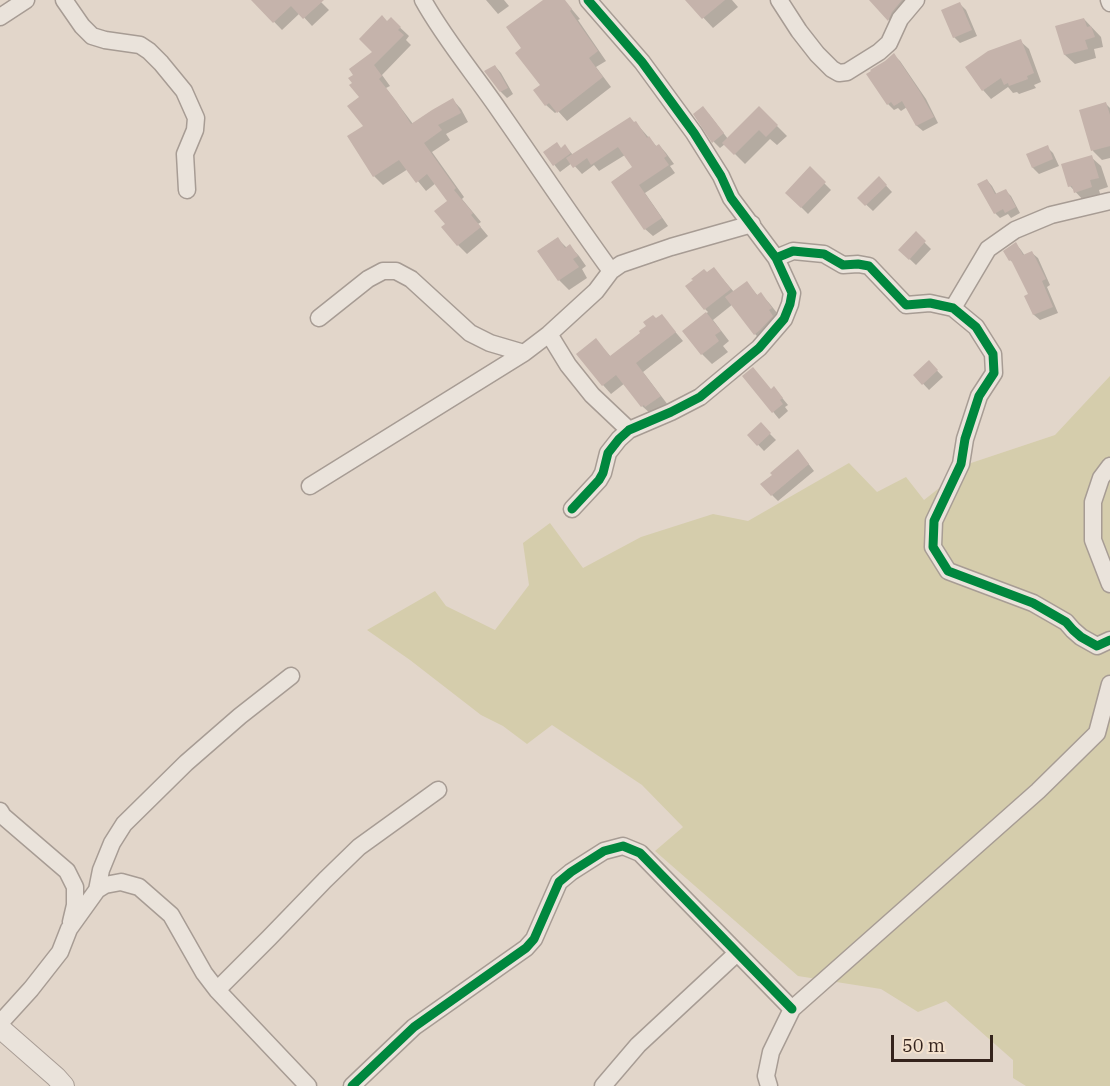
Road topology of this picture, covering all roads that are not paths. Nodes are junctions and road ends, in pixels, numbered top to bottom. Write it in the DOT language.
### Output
graph roads {
  1 [pos="26,0"];
  2 [pos="64,0"];
  3 [pos="423,0"];
  4 [pos="588,0"];
  5 [pos="779,0"];
  6 [pos="916,0"];
  7 [pos="0,17"];
  8 [pos="187,190"];
  9 [pos="1110,201"];
  10 [pos="752,224"];
  11 [pos="776,258"];
  12 [pos="611,271"];
  13 [pos="952,308"];
  14 [pos="319,318"];
  15 [pos="549,334"];
  16 [pos="524,353"];
  17 [pos="629,430"];
  18 [pos="1110,466"];
  19 [pos="310,486"];
  20 [pos="572,509"];
  21 [pos="1110,584"];
  22 [pos="1106,647"];
  23 [pos="291,676"];
  24 [pos="1110,684"];
  25 [pos="438,790"];
  26 [pos="0,812"];
  27 [pos="97,890"];
  28 [pos="69,929"];
  29 [pos="737,953"];
  30 [pos="217,990"];
  31 [pos="792,1009"];
  32 [pos="0,1026"];
  33 [pos="64,1086"];
  34 [pos="308,1086"];
  35 [pos="352,1086"];
  36 [pos="603,1086"];
  37 [pos="769,1086"];
  1 -- 7 [label="street"];
  2 -- 8 [label="street"];
  3 -- 12 [label="street"];
  4 -- 10 [label="street"];
  5 -- 6 [label="street"];
  9 -- 13 [label="street"];
  10 -- 11 [label="street"];
  10 -- 12 [label="street"];
  11 -- 13 [label="street"];
  11 -- 17 [label="street"];
  12 -- 15 [label="street"];
  13 -- 22 [label="street"];
  14 -- 16 [label="street"];
  15 -- 16 [label="street"];
  15 -- 17 [label="street"];
  16 -- 19 [label="street"];
  17 -- 20 [label="street"];
  18 -- 21 [label="street"];
  23 -- 27 [label="street"];
  24 -- 31 [label="street"];
  25 -- 30 [label="street"];
  26 -- 28 [label="street"];
  27 -- 28 [label="street"];
  27 -- 30 [label="street"];
  28 -- 32 [label="street"];
  29 -- 31 [label="street"];
  29 -- 35 [label="street"];
  29 -- 36 [label="street"];
  30 -- 34 [label="street"];
  31 -- 37 [label="street"];
  32 -- 33 [label="street"];
}
